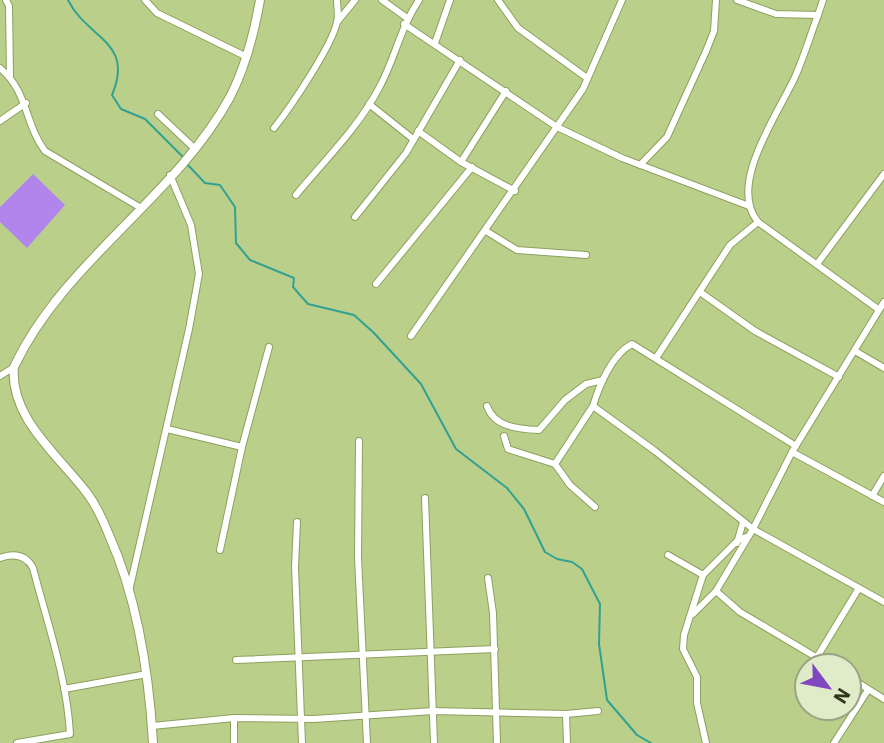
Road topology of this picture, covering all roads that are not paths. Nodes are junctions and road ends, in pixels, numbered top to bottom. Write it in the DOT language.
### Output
graph roads {
  1 [pos="6,0"];
  2 [pos="145,0"];
  3 [pos="260,0"];
  4 [pos="337,0"];
  5 [pos="355,0"];
  6 [pos="382,0"];
  7 [pos="419,0"];
  8 [pos="450,0"];
  9 [pos="498,0"];
  10 [pos="622,0"];
  11 [pos="716,0"];
  12 [pos="737,0"];
  13 [pos="823,0"];
  14 [pos="818,15"];
  15 [pos="405,21"];
  16 [pos="337,22"];
  17 [pos="435,43"];
  18 [pos="247,57"];
  19 [pos="460,60"];
  20 [pos="0,68"];
  21 [pos="10,76"];
  22 [pos="587,78"];
  23 [pos="506,91"];
  24 [pos="26,103"];
  25 [pos="369,104"];
  26 [pos="158,114"];
  27 [pos="0,121"];
  28 [pos="557,127"];
  29 [pos="274,128"];
  30 [pos="418,131"];
  31 [pos="413,139"];
  32 [pos="194,148"];
  33 [pos="461,162"];
  34 [pos="640,164"];
  35 [pos="472,166"];
  36 [pos="884,174"];
  37 [pos="170,175"];
  38 [pos="515,191"];
  39 [pos="296,195"];
  40 [pos="141,208"];
  41 [pos="750,210"];
  42 [pos="355,217"];
  43 [pos="758,222"];
  44 [pos="486,230"];
  45 [pos="743,232"];
  46 [pos="586,255"];
  47 [pos="817,264"];
  48 [pos="376,284"];
  49 [pos="700,292"];
  50 [pos="884,302"];
  51 [pos="878,309"];
  52 [pos="411,336"];
  53 [pos="269,347"];
  54 [pos="855,351"];
  55 [pos="656,358"];
  56 [pos="14,367"];
  57 [pos="884,368"];
  58 [pos="0,376"];
  59 [pos="839,377"];
  60 [pos="603,380"];
  61 [pos="487,406"];
  62 [pos="593,407"];
  63 [pos="167,429"];
  64 [pos="504,436"];
  65 [pos="359,441"];
  66 [pos="242,447"];
  67 [pos="794,449"];
  68 [pos="555,464"];
  69 [pos="884,476"];
  70 [pos="873,496"];
  71 [pos="425,498"];
  72 [pos="884,502"];
  73 [pos="595,507"];
  74 [pos="297,522"];
  75 [pos="743,522"];
  76 [pos="753,529"];
  77 [pos="748,537"];
  78 [pos="737,541"];
  79 [pos="220,550"];
  80 [pos="668,555"];
  81 [pos="736,556"];
  82 [pos="0,558"];
  83 [pos="702,575"];
  84 [pos="488,578"];
  85 [pos="859,588"];
  86 [pos="129,591"];
  87 [pos="716,591"];
  88 [pos="884,602"];
  89 [pos="693,614"];
  90 [pos="495,649"];
  91 [pos="430,650"];
  92 [pos="363,652"];
  93 [pos="808,652"];
  94 [pos="820,652"];
  95 [pos="298,655"];
  96 [pos="236,660"];
  97 [pos="147,674"];
  98 [pos="863,687"];
  99 [pos="64,689"];
  100 [pos="868,690"];
  101 [pos="884,699"];
  102 [pos="433,711"];
  103 [pos="495,711"];
  104 [pos="598,711"];
  105 [pos="365,714"];
  106 [pos="566,714"];
  107 [pos="234,718"];
  108 [pos="300,719"];
  109 [pos="152,726"];
  110 [pos="70,734"];
  111 [pos="17,743"];
  112 [pos="69,743"];
  113 [pos="153,743"];
  114 [pos="234,743"];
  115 [pos="302,743"];
  116 [pos="367,743"];
  117 [pos="434,743"];
  118 [pos="497,743"];
  119 [pos="567,743"];
  120 [pos="706,743"];
  121 [pos="834,743"];
  1 -- 21 [label="street"];
  2 -- 18 [label="street"];
  3 -- 18 [label="street"];
  4 -- 16 [label="street"];
  5 -- 16 [label="street"];
  6 -- 15 [label="street"];
  7 -- 15 [label="street"];
  8 -- 17 [label="street"];
  9 -- 22 [label="street"];
  10 -- 22 [label="street"];
  11 -- 34 [label="street"];
  12 -- 14 [label="street"];
  13 -- 14 [label="street"];
  14 -- 41 [label="street"];
  15 -- 17 [label="street"];
  15 -- 25 [label="street"];
  16 -- 29 [label="street"];
  17 -- 19 [label="street"];
  18 -- 32 [label="street"];
  19 -- 23 [label="street"];
  19 -- 30 [label="street"];
  20 -- 21 [label="street"];
  21 -- 24 [label="street"];
  22 -- 28 [label="street"];
  23 -- 28 [label="street"];
  23 -- 33 [label="street"];
  24 -- 27 [label="street"];
  24 -- 40 [label="street"];
  25 -- 31 [label="street"];
  25 -- 39 [label="street"];
  26 -- 32 [label="street"];
  28 -- 34 [label="street"];
  28 -- 38 [label="street"];
  30 -- 31 [label="street"];
  30 -- 33 [label="street"];
  31 -- 42 [label="street"];
  32 -- 37 [label="street"];
  33 -- 35 [label="street"];
  34 -- 41 [label="street"];
  35 -- 38 [label="street"];
  35 -- 48 [label="street"];
  36 -- 47 [label="street"];
  37 -- 40 [label="street"];
  37 -- 63 [label="street"];
  38 -- 44 [label="street"];
  40 -- 56 [label="street"];
  41 -- 43 [label="street"];
  41 -- 45 [label="street"];
  43 -- 45 [label="street"];
  43 -- 47 [label="street"];
  44 -- 46 [label="street"];
  44 -- 52 [label="street"];
  45 -- 49 [label="street"];
  47 -- 51 [label="street"];
  49 -- 55 [label="street"];
  49 -- 59 [label="street"];
  50 -- 51 [label="street"];
  51 -- 54 [label="street"];
  53 -- 66 [label="street"];
  54 -- 57 [label="street"];
  54 -- 59 [label="street"];
  55 -- 60 [label="street"];
  55 -- 67 [label="street"];
  56 -- 58 [label="street"];
  56 -- 86 [label="street"];
  59 -- 67 [label="street"];
  60 -- 61 [label="street"];
  60 -- 62 [label="street"];
  62 -- 68 [label="street"];
  62 -- 75 [label="street"];
  63 -- 66 [label="street"];
  63 -- 86 [label="street"];
  64 -- 68 [label="street"];
  65 -- 92 [label="street"];
  66 -- 79 [label="street"];
  67 -- 70 [label="street"];
  67 -- 76 [label="street"];
  68 -- 73 [label="street"];
  69 -- 70 [label="street"];
  70 -- 72 [label="street"];
  71 -- 91 [label="street"];
  74 -- 95 [label="street"];
  75 -- 76 [label="street"];
  75 -- 78 [label="street"];
  76 -- 77 [label="street"];
  76 -- 85 [label="street"];
  77 -- 78 [label="street"];
  77 -- 81 [label="street"];
  78 -- 81 [label="street"];
  78 -- 83 [label="street"];
  80 -- 83 [label="street"];
  81 -- 87 [label="street"];
  82 -- 99 [label="street"];
  83 -- 89 [label="street"];
  84 -- 90 [label="street"];
  85 -- 88 [label="street"];
  85 -- 94 [label="street"];
  86 -- 97 [label="street"];
  87 -- 89 [label="street"];
  87 -- 93 [label="street"];
  89 -- 120 [label="street"];
  90 -- 91 [label="street"];
  90 -- 103 [label="street"];
  91 -- 92 [label="street"];
  91 -- 102 [label="street"];
  92 -- 95 [label="street"];
  92 -- 105 [label="street"];
  95 -- 96 [label="street"];
  95 -- 108 [label="street"];
  97 -- 99 [label="street"];
  97 -- 109 [label="street"];
  98 -- 100 [label="street"];
  99 -- 110 [label="street"];
  100 -- 101 [label="street"];
  100 -- 121 [label="street"];
  102 -- 103 [label="street"];
  102 -- 105 [label="street"];
  102 -- 117 [label="street"];
  103 -- 106 [label="street"];
  103 -- 118 [label="street"];
  104 -- 106 [label="street"];
  105 -- 108 [label="street"];
  105 -- 116 [label="street"];
  106 -- 119 [label="street"];
  107 -- 108 [label="street"];
  107 -- 109 [label="street"];
  107 -- 114 [label="street"];
  108 -- 115 [label="street"];
  109 -- 113 [label="street"];
  110 -- 111 [label="street"];
  110 -- 112 [label="street"];
}
